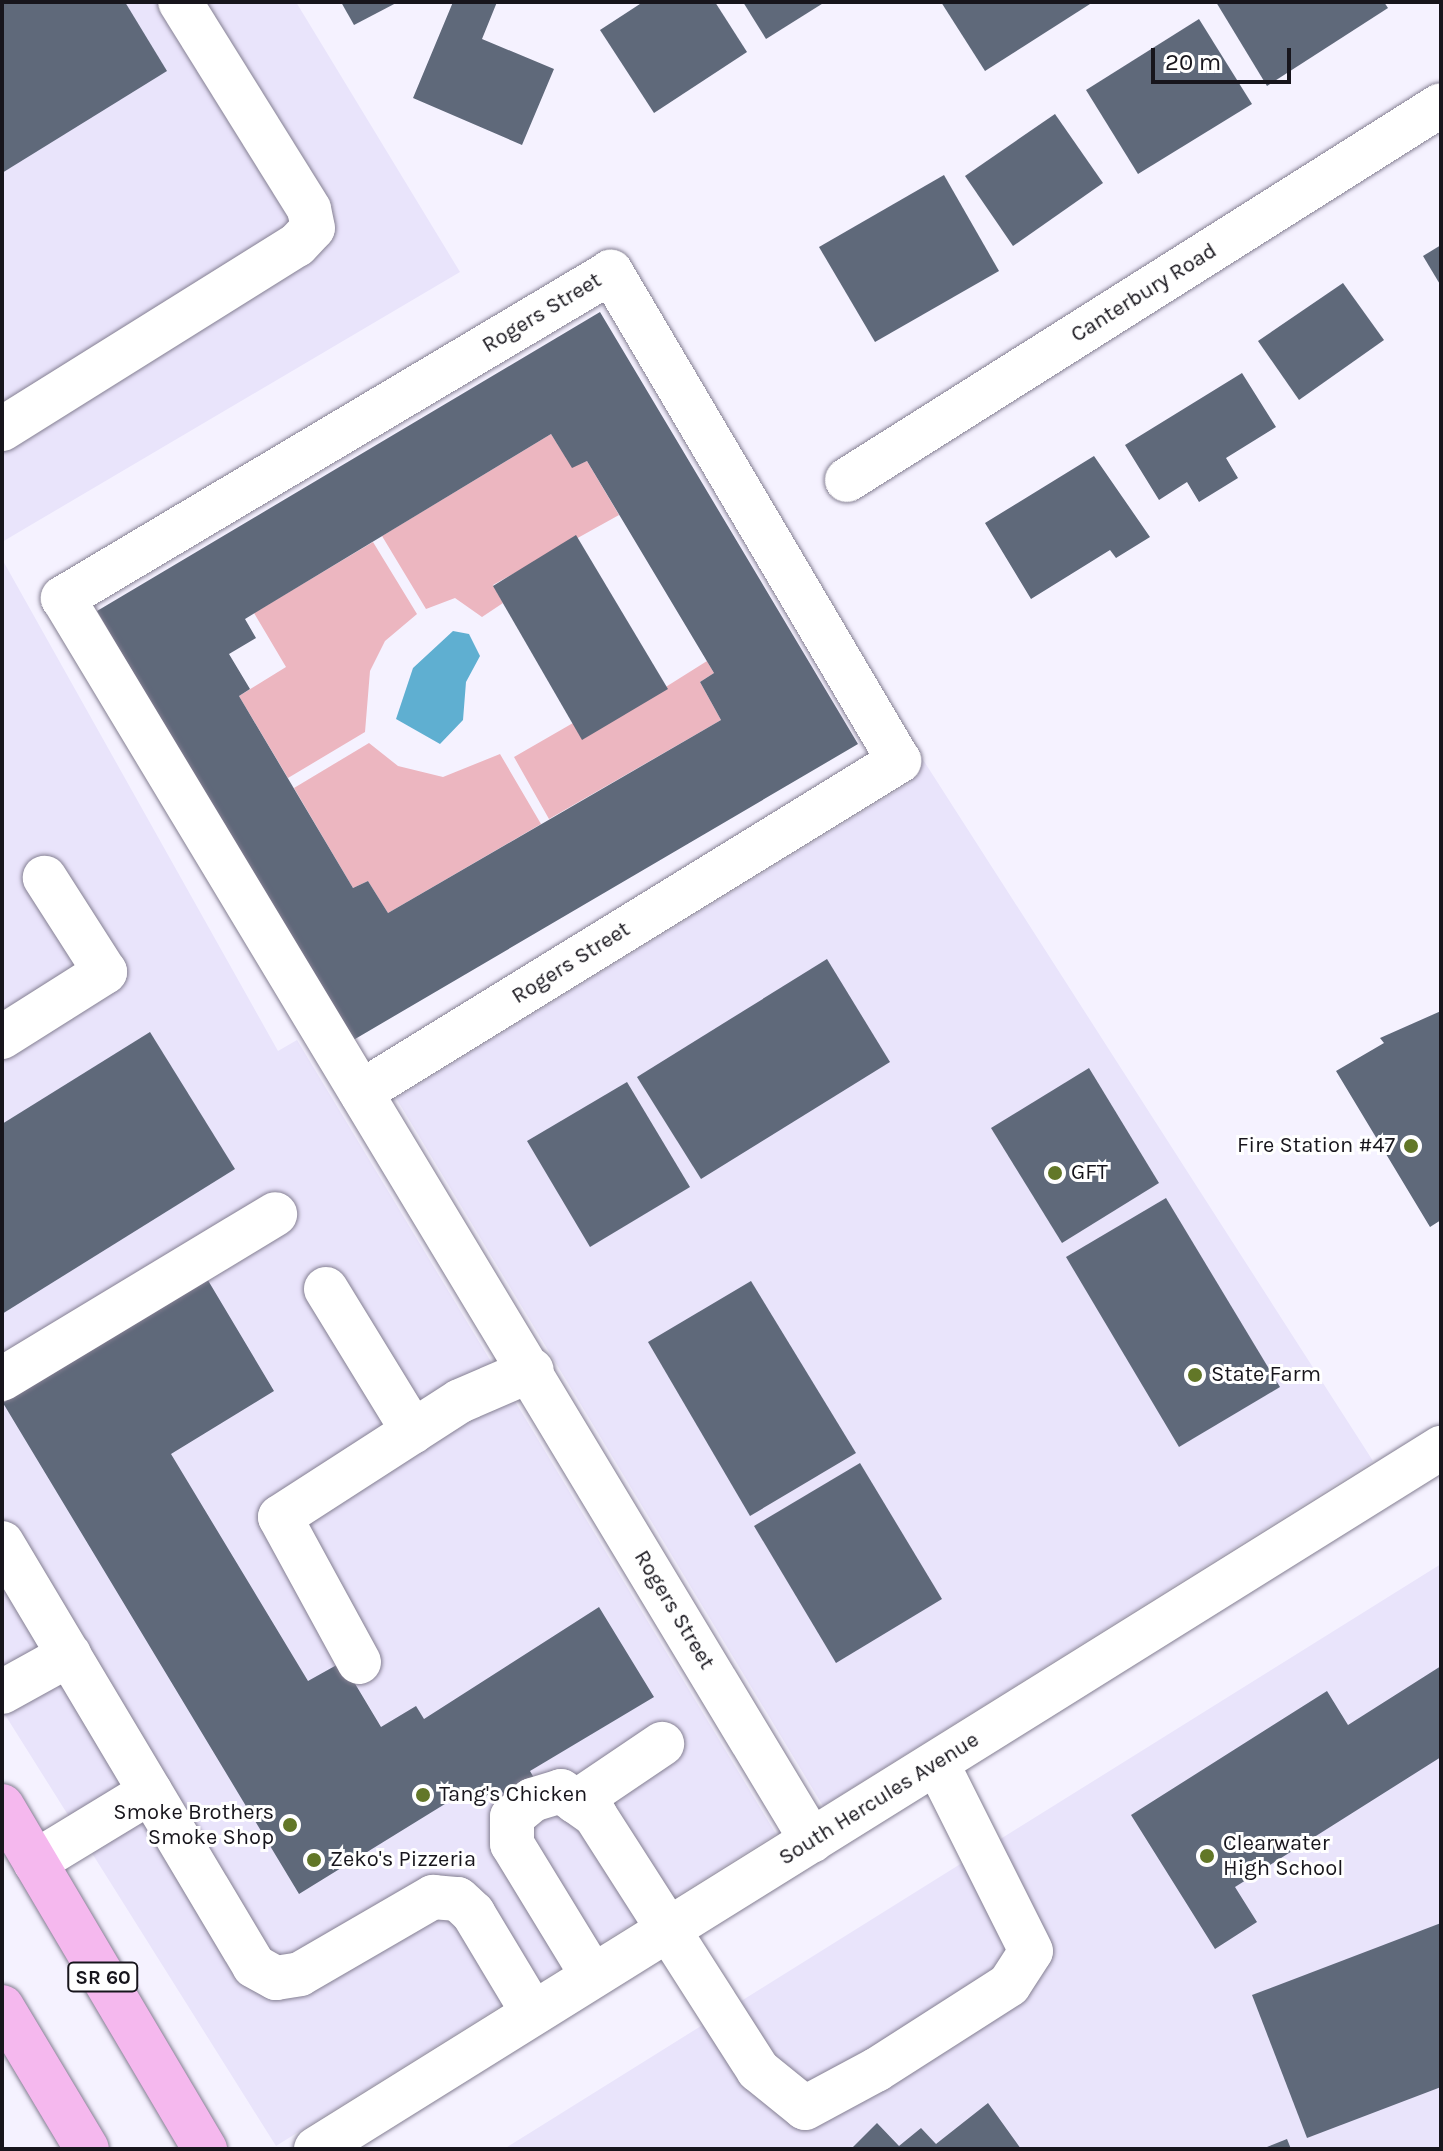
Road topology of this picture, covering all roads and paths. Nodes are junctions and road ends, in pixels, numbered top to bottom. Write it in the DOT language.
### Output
graph roads {
  1 [pos="180,2"];
  2 [pos="1441,105"];
  3 [pos="2,429"];
  4 [pos="847,480"];
  5 [pos="45,878"];
  6 [pos="2,1037"];
  7 [pos="361,1092"];
  8 [pos="275,1214"];
  9 [pos="326,1289"];
  10 [pos="532,1370"];
  11 [pos="2,1379"];
  12 [pos="413,1431"];
  13 [pos="1441,1448"];
  14 [pos="2,1543"];
  15 [pos="13,1586"];
  16 [pos="69,1655"];
  17 [pos="359,1662"];
  18 [pos="2,1692"];
  19 [pos="662,1744"];
  20 [pos="937,1763"];
  21 [pos="150,1792"];
  22 [pos="576,1802"];
  23 [pos="2,1806"];
  24 [pos="812,1841"];
  25 [pos="35,1862"];
  26 [pos="666,1930"];
  27 [pos="592,1975"];
  28 [pos="2,2007"];
  29 [pos="532,2011"];
  30 [pos="87,2149"];
  31 [pos="205,2149"];
  32 [pos="316,2149"];
  1 -- 3 [label="street"];
  2 -- 4 [label="street, Canterbury Road"];
  5 -- 6 [label="street"];
  7 -- 7 [label="street, Rogers Street"];
  7 -- 10 [label="street, Rogers Street"];
  8 -- 11 [label="street"];
  9 -- 12 [label="street"];
  10 -- 12 [label="street"];
  10 -- 24 [label="street, Rogers Street"];
  12 -- 17 [label="street"];
  13 -- 20 [label="street, South Hercules Avenue"];
  14 -- 15 [label="street"];
  15 -- 16 [label="street"];
  16 -- 18 [label="street"];
  16 -- 21 [label="street"];
  19 -- 22 [label="street"];
  20 -- 24 [label="street, South Hercules Avenue"];
  20 -- 26 [label="street"];
  21 -- 25 [label="street"];
  21 -- 29 [label="street"];
  22 -- 26 [label="street"];
  22 -- 27 [label="street"];
  23 -- 25 [label="main road, SR 60"];
  24 -- 26 [label="street, South Hercules Avenue"];
  25 -- 31 [label="main road, SR 60"];
  26 -- 27 [label="street, South Hercules Avenue"];
  27 -- 29 [label="street, South Hercules Avenue"];
  28 -- 30 [label="main road"];
  29 -- 32 [label="street, South Hercules Avenue"];
}
